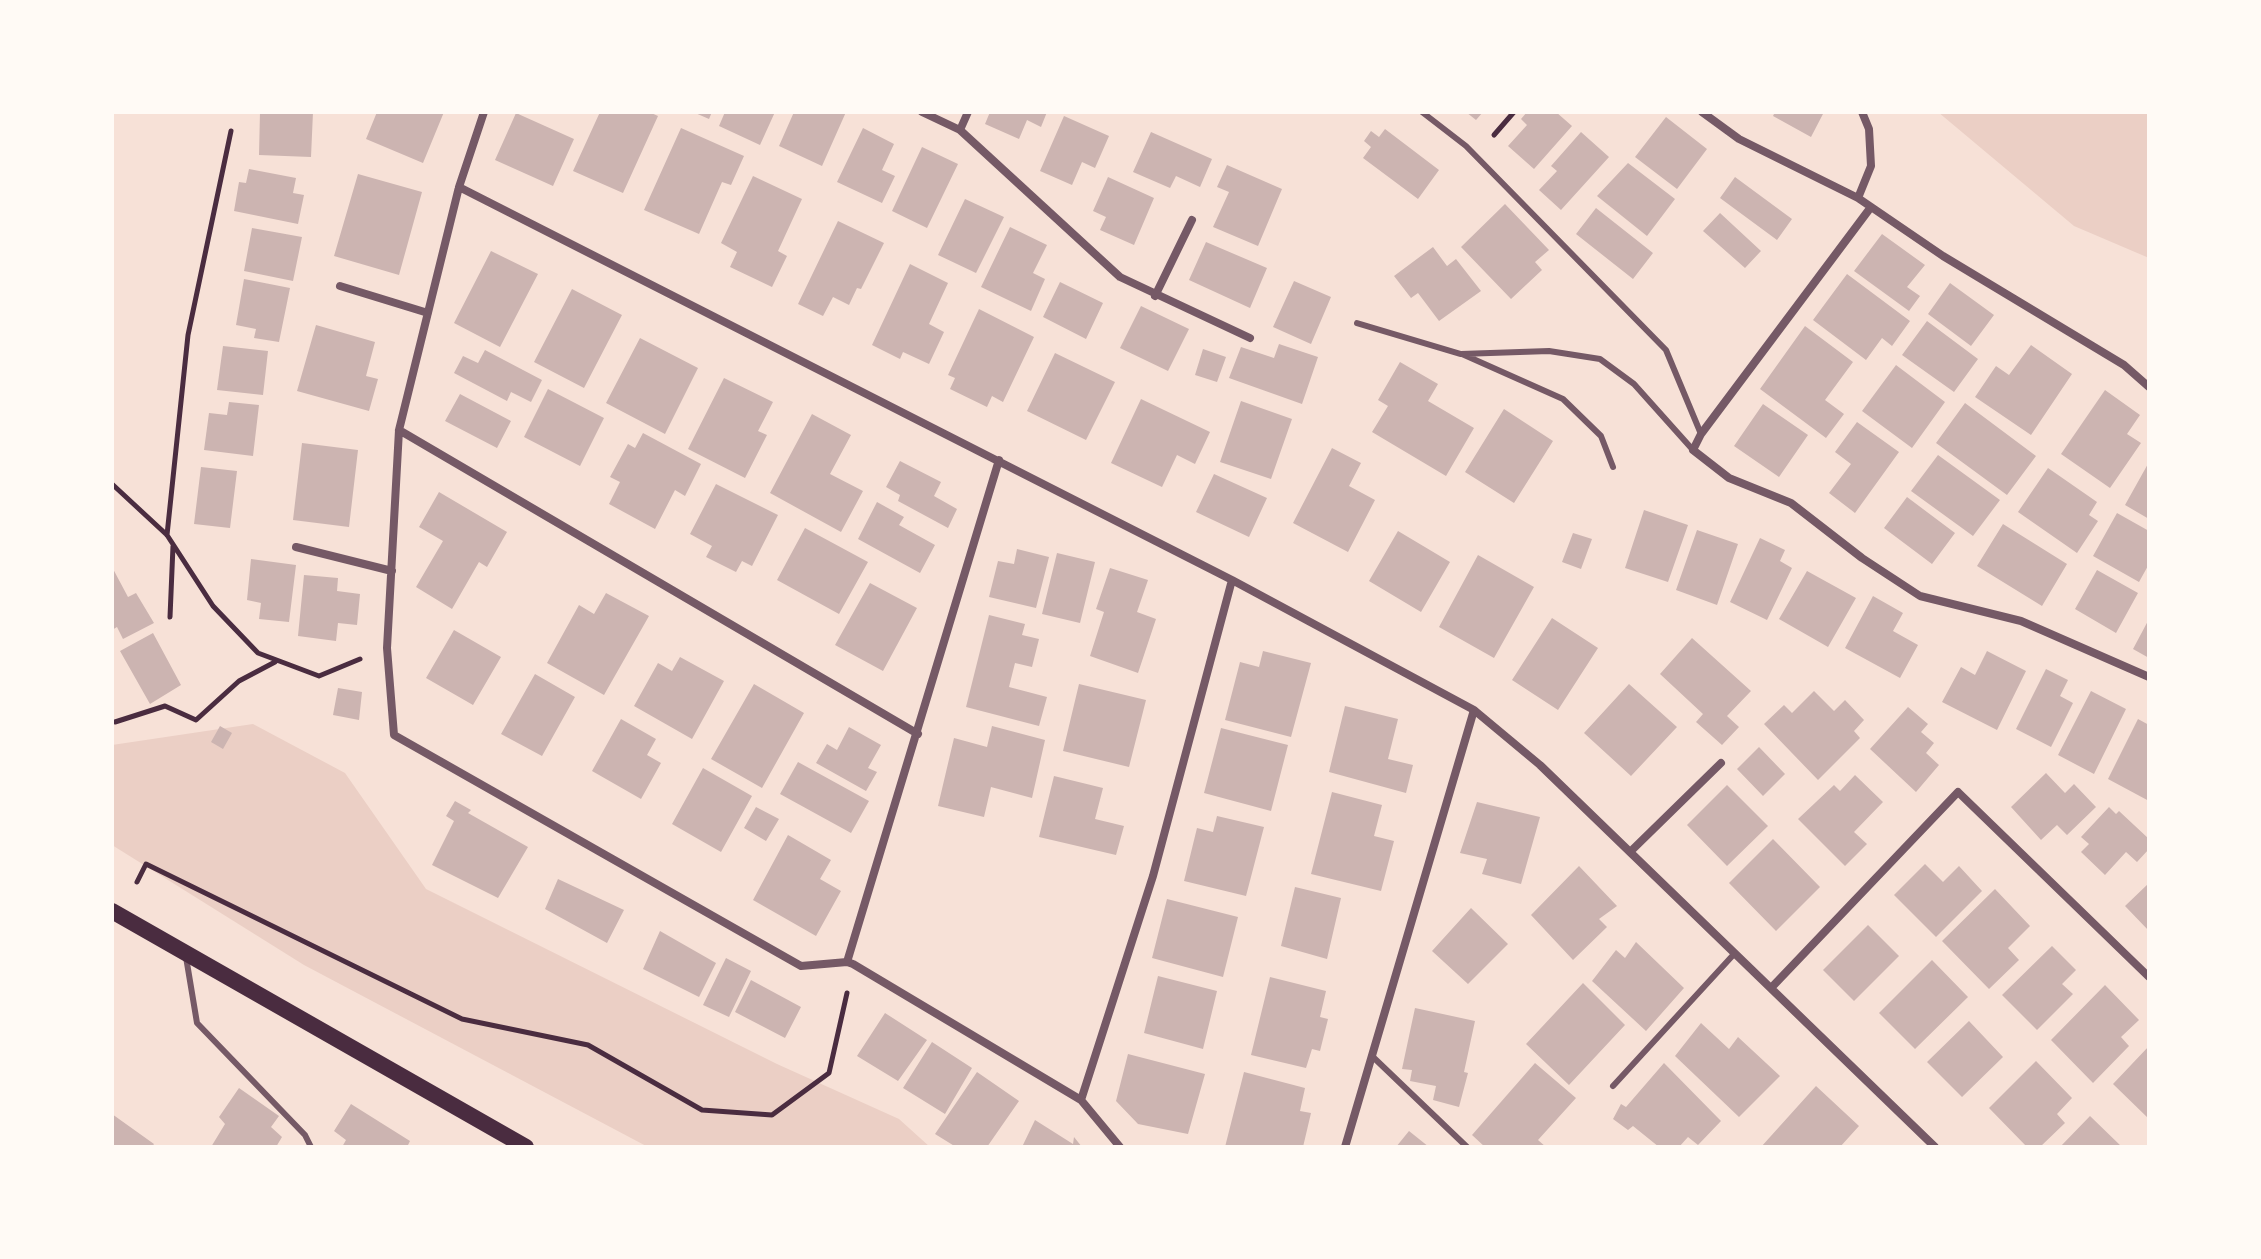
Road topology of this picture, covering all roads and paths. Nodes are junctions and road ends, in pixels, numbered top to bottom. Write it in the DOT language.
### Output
graph roads {
  1 [pos="484,112"];
  2 [pos="922,112"];
  3 [pos="968,112"];
  4 [pos="1422,112"];
  5 [pos="1702,112"];
  6 [pos="1862,112"];
  7 [pos="960,130"];
  8 [pos="231,131"];
  9 [pos="459,187"];
  10 [pos="1858,198"];
  11 [pos="1871,207"];
  12 [pos="1192,220"];
  13 [pos="340,286"];
  14 [pos="1155,296"];
  15 [pos="428,313"];
  16 [pos="1357,323"];
  17 [pos="1250,338"];
  18 [pos="1461,354"];
  19 [pos="2149,387"];
  20 [pos="399,430"];
  21 [pos="1701,434"];
  22 [pos="1693,450"];
  23 [pos="999,460"];
  24 [pos="1613,467"];
  25 [pos="112,484"];
  26 [pos="167,535"];
  27 [pos="173,545"];
  28 [pos="296,547"];
  29 [pos="392,571"];
  30 [pos="1232,580"];
  31 [pos="170,617"];
  32 [pos="387,648"];
  33 [pos="275,661"];
  34 [pos="2149,677"];
  35 [pos="1474,710"];
  36 [pos="115,722"];
  37 [pos="918,734"];
  38 [pos="1721,763"];
  39 [pos="1630,852"];
  40 [pos="137,882"];
  41 [pos="112,911"];
  42 [pos="185,952"];
  43 [pos="1735,953"];
  44 [pos="850,963"];
  45 [pos="2148,975"];
  46 [pos="1772,987"];
  47 [pos="1373,1057"];
  48 [pos="1613,1086"];
  49 [pos="1081,1100"];
  50 [pos="311,1147"];
  51 [pos="526,1147"];
  52 [pos="1120,1147"];
  53 [pos="1345,1147"];
  54 [pos="1467,1147"];
  55 [pos="1935,1147"];
  1 -- 9 [label="street"];
  2 -- 7 [label="street"];
  3 -- 7 [label="street"];
  4 -- 21 [label="lane"];
  5 -- 10 [label="street"];
  6 -- 10 [label="street"];
  7 -- 14 [label="street"];
  8 -- 26 [label="path"];
  9 -- 15 [label="street"];
  9 -- 23 [label="street"];
  10 -- 11 [label="street"];
  11 -- 19 [label="street"];
  11 -- 21 [label="street"];
  12 -- 14 [label="street"];
  13 -- 15 [label="street"];
  14 -- 17 [label="street"];
  15 -- 20 [label="street"];
  16 -- 18 [label="lane"];
  18 -- 22 [label="lane"];
  18 -- 24 [label="lane"];
  20 -- 29 [label="street"];
  20 -- 37 [label="street"];
  21 -- 22 [label="street"];
  22 -- 34 [label="street"];
  23 -- 30 [label="street"];
  23 -- 37 [label="street"];
  25 -- 26 [label="path"];
  26 -- 27 [label="path"];
  27 -- 31 [label="path"];
  27 -- 33 [label="path"];
  28 -- 29 [label="street"];
  29 -- 32 [label="street"];
  30 -- 35 [label="street"];
  30 -- 49 [label="street"];
  32 -- 33 [label="path"];
  32 -- 44 [label="street"];
  33 -- 36 [label="path"];
  35 -- 39 [label="street"];
  35 -- 47 [label="street"];
  37 -- 44 [label="street"];
  38 -- 39 [label="street"];
  39 -- 43 [label="street"];
  40 -- 44 [label="path"];
  41 -- 42 [label="main road"];
  42 -- 50 [label="lane"];
  42 -- 51 [label="main road"];
  43 -- 46 [label="street"];
  43 -- 48 [label="lane"];
  44 -- 49 [label="street"];
  45 -- 46 [label="street"];
  46 -- 55 [label="street"];
  47 -- 53 [label="street"];
  47 -- 54 [label="lane"];
  49 -- 52 [label="street"];
}
